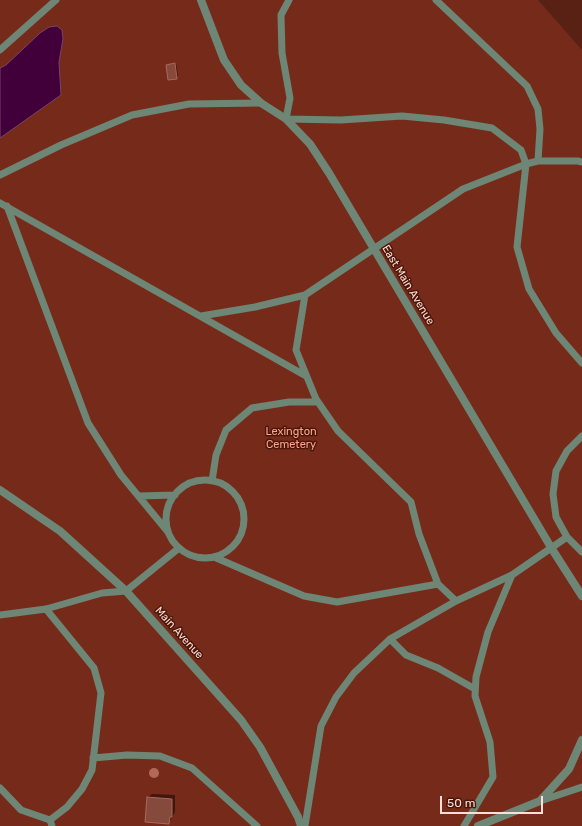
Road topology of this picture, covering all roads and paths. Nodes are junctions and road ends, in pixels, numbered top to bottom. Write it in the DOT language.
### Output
graph roads {
  1 [pos="56,0"];
  2 [pos="201,0"];
  3 [pos="289,0"];
  4 [pos="436,0"];
  5 [pos="0,50"];
  6 [pos="261,103"];
  7 [pos="286,120"];
  8 [pos="538,161"];
  9 [pos="582,162"];
  10 [pos="526,164"];
  11 [pos="0,174"];
  12 [pos="3,204"];
  13 [pos="373,248"];
  14 [pos="305,295"];
  15 [pos="201,316"];
  16 [pos="582,364"];
  17 [pos="306,376"];
  18 [pos="318,402"];
  19 [pos="582,436"];
  20 [pos="212,481"];
  21 [pos="0,490"];
  22 [pos="174,495"];
  23 [pos="139,496"];
  24 [pos="168,532"];
  25 [pos="567,537"];
  26 [pos="179,548"];
  27 [pos="552,549"];
  28 [pos="582,552"];
  29 [pos="214,557"];
  30 [pos="512,574"];
  31 [pos="438,584"];
  32 [pos="126,591"];
  33 [pos="582,596"];
  34 [pos="456,601"];
  35 [pos="46,609"];
  36 [pos="0,616"];
  37 [pos="390,639"];
  38 [pos="475,688"];
  39 [pos="582,740"];
  40 [pos="93,758"];
  41 [pos="582,787"];
  42 [pos="0,788"];
  43 [pos="540,801"];
  44 [pos="51,823"];
  45 [pos="257,826"];
  46 [pos="301,826"];
  47 [pos="305,826"];
  48 [pos="464,826"];
  49 [pos="478,826"];
  1 -- 5 [label="lane"];
  2 -- 6 [label="street, East Main Avenue"];
  3 -- 7 [label="lane"];
  4 -- 8 [label="lane"];
  6 -- 7 [label="street, East Main Avenue"];
  6 -- 11 [label="lane"];
  7 -- 10 [label="lane"];
  7 -- 13 [label="street, East Main Avenue"];
  8 -- 9 [label="lane"];
  8 -- 10 [label="lane"];
  10 -- 13 [label="lane"];
  10 -- 16 [label="lane"];
  12 -- 15 [label="lane"];
  12 -- 23 [label="lane"];
  13 -- 14 [label="lane"];
  13 -- 27 [label="street, East Main Avenue"];
  14 -- 15 [label="lane"];
  14 -- 17 [label="lane"];
  15 -- 17 [label="lane"];
  17 -- 18 [label="lane"];
  18 -- 20 [label="lane"];
  18 -- 31 [label="lane"];
  19 -- 25 [label="lane"];
  20 -- 22 [label="lane"];
  20 -- 29 [label="lane"];
  21 -- 32 [label="street, Main Avenue"];
  22 -- 23 [label="lane"];
  22 -- 24 [label="lane"];
  23 -- 24 [label="lane"];
  24 -- 26 [label="lane"];
  25 -- 27 [label="lane"];
  25 -- 28 [label="lane"];
  26 -- 29 [label="lane"];
  26 -- 32 [label="lane"];
  27 -- 30 [label="lane"];
  27 -- 33 [label="street, East Main Avenue"];
  29 -- 31 [label="lane"];
  30 -- 34 [label="lane"];
  30 -- 38 [label="lane"];
  31 -- 34 [label="lane"];
  32 -- 35 [label="lane"];
  32 -- 46 [label="street, Main Avenue"];
  34 -- 37 [label="lane"];
  35 -- 36 [label="lane"];
  35 -- 40 [label="lane"];
  37 -- 38 [label="lane"];
  37 -- 47 [label="lane"];
  38 -- 48 [label="lane"];
  39 -- 43 [label="street"];
  40 -- 44 [label="lane"];
  40 -- 45 [label="lane"];
  41 -- 43 [label="lane"];
  42 -- 44 [label="lane"];
  43 -- 49 [label="street"];
}
